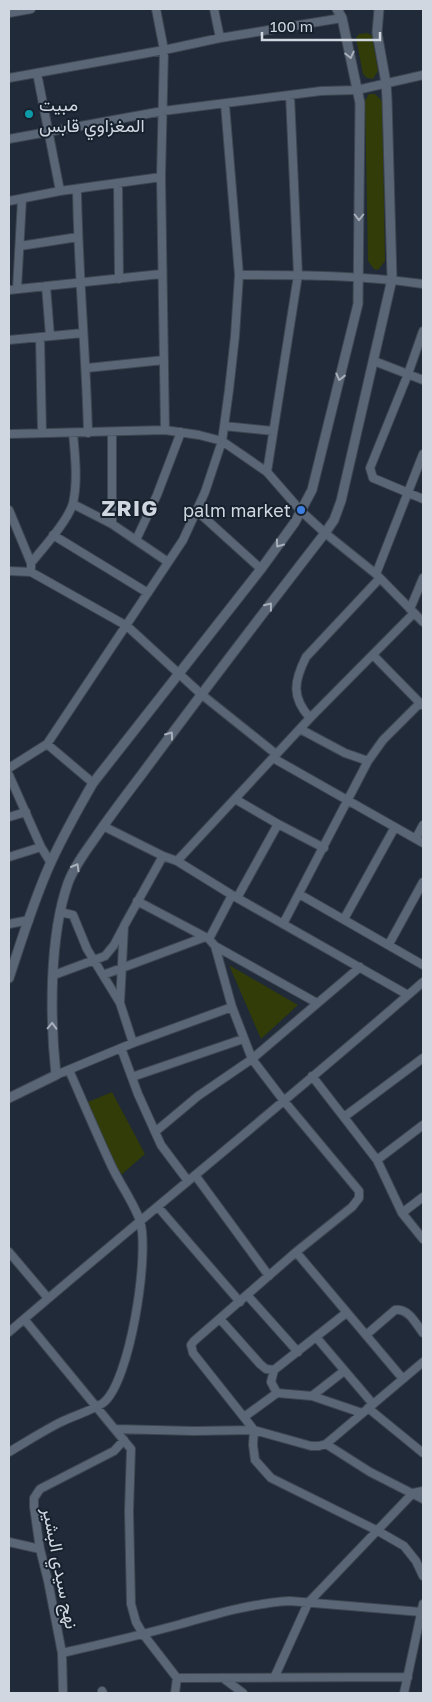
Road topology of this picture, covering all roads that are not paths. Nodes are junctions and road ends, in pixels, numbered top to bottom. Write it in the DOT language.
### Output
graph roads {
  1 [pos="32,9"];
  2 [pos="156,9"];
  3 [pos="214,9"];
  4 [pos="337,9"];
  5 [pos="379,9"];
  6 [pos="9,13"];
  7 [pos="342,18"];
  8 [pos="220,38"];
  9 [pos="164,50"];
  10 [pos="37,73"];
  11 [pos="423,75"];
  12 [pos="9,78"];
  13 [pos="386,83"];
  14 [pos="357,90"];
  15 [pos="290,95"];
  16 [pos="225,104"];
  17 [pos="163,111"];
  18 [pos="49,131"];
  19 [pos="9,139"];
  20 [pos="161,177"];
  21 [pos="118,183"];
  22 [pos="77,189"];
  23 [pos="60,191"];
  24 [pos="22,199"];
  25 [pos="9,201"];
  26 [pos="78,237"];
  27 [pos="20,246"];
  28 [pos="161,274"];
  29 [pos="298,275"];
  30 [pos="239,276"];
  31 [pos="360,277"];
  32 [pos="119,279"];
  33 [pos="392,279"];
  34 [pos="80,284"];
  35 [pos="423,284"];
  36 [pos="46,286"];
  37 [pos="13,289"];
  38 [pos="423,331"];
  39 [pos="83,333"];
  40 [pos="50,336"];
  41 [pos="40,337"];
  42 [pos="9,340"];
  43 [pos="164,360"];
  44 [pos="374,361"];
  45 [pos="87,368"];
  46 [pos="408,374"];
  47 [pos="423,380"];
  48 [pos="224,426"];
  49 [pos="165,430"];
  50 [pos="88,432"];
  51 [pos="112,432"];
  52 [pos="181,432"];
  53 [pos="273,432"];
  54 [pos="42,433"];
  55 [pos="73,433"];
  56 [pos="9,434"];
  57 [pos="222,442"];
  58 [pos="423,454"];
  59 [pos="267,472"];
  60 [pos="409,493"];
  61 [pos="423,499"];
  62 [pos="73,504"];
  63 [pos="9,510"];
  64 [pos="197,511"];
  65 [pos="301,511"];
  66 [pos="112,524"];
  67 [pos="325,534"];
  68 [pos="53,535"];
  69 [pos="136,540"];
  70 [pos="168,562"];
  71 [pos="31,563"];
  72 [pos="261,569"];
  73 [pos="9,571"];
  74 [pos="31,572"];
  75 [pos="378,576"];
  76 [pos="423,578"];
  77 [pos="148,593"];
  78 [pos="412,611"];
  79 [pos="423,622"];
  80 [pos="127,626"];
  81 [pos="373,655"];
  82 [pos="180,674"];
  83 [pos="201,694"];
  84 [pos="422,705"];
  85 [pos="310,718"];
  86 [pos="300,729"];
  87 [pos="47,744"];
  88 [pos="275,756"];
  89 [pos="368,761"];
  90 [pos="9,769"];
  91 [pos="94,783"];
  92 [pos="235,799"];
  93 [pos="349,801"];
  94 [pos="26,812"];
  95 [pos="9,817"];
  96 [pos="278,824"];
  97 [pos="423,824"];
  98 [pos="103,826"];
  99 [pos="395,827"];
  100 [pos="416,838"];
  101 [pos="423,843"];
  102 [pos="41,847"];
  103 [pos="324,848"];
  104 [pos="163,856"];
  105 [pos="9,857"];
  106 [pos="177,861"];
  107 [pos="51,863"];
  108 [pos="423,882"];
  109 [pos="299,894"];
  110 [pos="235,896"];
  111 [pos="138,901"];
  112 [pos="60,912"];
  113 [pos="344,919"];
  114 [pos="29,920"];
  115 [pos="9,924"];
  116 [pos="284,924"];
  117 [pos="124,926"];
  118 [pos="207,938"];
  119 [pos="389,944"];
  120 [pos="215,946"];
  121 [pos="94,960"];
  122 [pos="423,965"];
  123 [pos="360,967"];
  124 [pos="123,968"];
  125 [pos="54,975"];
  126 [pos="103,975"];
  127 [pos="9,978"];
  128 [pos="423,982"];
  129 [pos="408,995"];
  130 [pos="317,1002"];
  131 [pos="120,1003"];
  132 [pos="232,1007"];
  133 [pos="243,1038"];
  134 [pos="133,1043"];
  135 [pos="121,1048"];
  136 [pos="423,1058"];
  137 [pos="252,1059"];
  138 [pos="69,1070"];
  139 [pos="56,1075"];
  140 [pos="312,1076"];
  141 [pos="132,1077"];
  142 [pos="13,1093"];
  143 [pos="9,1098"];
  144 [pos="284,1101"];
  145 [pos="344,1117"];
  146 [pos="423,1125"];
  147 [pos="155,1132"];
  148 [pos="377,1160"];
  149 [pos="195,1175"];
  150 [pos="188,1181"];
  151 [pos="423,1198"];
  152 [pos="158,1207"];
  153 [pos="402,1213"];
  154 [pos="140,1222"];
  155 [pos="423,1240"];
  156 [pos="9,1252"];
  157 [pos="296,1252"];
  158 [pos="269,1276"];
  159 [pos="247,1295"];
  160 [pos="47,1297"];
  161 [pos="240,1302"];
  162 [pos="346,1313"];
  163 [pos="24,1319"];
  164 [pos="220,1320"];
  165 [pos="9,1332"];
  166 [pos="423,1333"];
  167 [pos="366,1336"];
  168 [pos="316,1338"];
  169 [pos="298,1352"];
  170 [pos="423,1362"];
  171 [pos="274,1370"];
  172 [pos="344,1371"];
  173 [pos="403,1379"];
  174 [pos="277,1393"];
  175 [pos="312,1396"];
  176 [pos="96,1406"];
  177 [pos="368,1408"];
  178 [pos="244,1417"];
  179 [pos="115,1429"];
  180 [pos="254,1430"];
  181 [pos="124,1440"];
  182 [pos="326,1444"];
  183 [pos="9,1452"];
  184 [pos="423,1453"];
  185 [pos="423,1491"];
  186 [pos="413,1494"];
  187 [pos="423,1499"];
  188 [pos="378,1531"];
  189 [pos="9,1542"];
  190 [pos="40,1550"];
  191 [pos="423,1576"];
  192 [pos="308,1603"];
  193 [pos="422,1608"];
  194 [pos="143,1634"];
  195 [pos="62,1653"];
  196 [pos="275,1676"];
  197 [pos="408,1677"];
  198 [pos="177,1678"];
  199 [pos="223,1678"];
  200 [pos="63,1693"];
  201 [pos="175,1693"];
  202 [pos="243,1693"];
  203 [pos="404,1693"];
  1 -- 6 [label="street"];
  2 -- 9 [label="street"];
  3 -- 8 [label="street"];
  4 -- 7 [label="street"];
  5 -- 13 [label="street"];
  7 -- 8 [label="street"];
  7 -- 14 [label="street, one-way"];
  8 -- 9 [label="street"];
  9 -- 10 [label="street"];
  9 -- 17 [label="street"];
  10 -- 12 [label="street"];
  10 -- 18 [label="street"];
  11 -- 13 [label="street"];
  13 -- 14 [label="street"];
  13 -- 33 [label="street"];
  14 -- 15 [label="street"];
  14 -- 31 [label="street, one-way"];
  15 -- 16 [label="street"];
  15 -- 29 [label="street"];
  16 -- 17 [label="street"];
  16 -- 30 [label="street"];
  17 -- 18 [label="street"];
  17 -- 20 [label="street"];
  18 -- 19 [label="street"];
  18 -- 23 [label="street"];
  20 -- 21 [label="street"];
  20 -- 28 [label="street"];
  21 -- 22 [label="street"];
  21 -- 32 [label="street"];
  22 -- 23 [label="street"];
  22 -- 26 [label="street"];
  23 -- 24 [label="street"];
  24 -- 25 [label="street"];
  24 -- 27 [label="street"];
  26 -- 27 [label="street"];
  26 -- 34 [label="street"];
  27 -- 37 [label="street"];
  28 -- 32 [label="street"];
  28 -- 43 [label="street"];
  29 -- 30 [label="street"];
  29 -- 31 [label="street"];
  29 -- 53 [label="street"];
  30 -- 48 [label="street"];
  31 -- 33 [label="street"];
  31 -- 65 [label="street, one-way"];
  32 -- 34 [label="street"];
  33 -- 35 [label="street"];
  33 -- 44 [label="street"];
  34 -- 36 [label="street"];
  34 -- 39 [label="street"];
  36 -- 37 [label="street"];
  36 -- 40 [label="street"];
  38 -- 46 [label="street"];
  39 -- 40 [label="street"];
  39 -- 45 [label="street"];
  40 -- 41 [label="street"];
  41 -- 42 [label="street"];
  41 -- 54 [label="street"];
  43 -- 45 [label="street"];
  43 -- 49 [label="street"];
  44 -- 46 [label="street"];
  44 -- 67 [label="street"];
  45 -- 50 [label="street"];
  46 -- 47 [label="street"];
  46 -- 60 [label="street"];
  48 -- 53 [label="street"];
  48 -- 57 [label="street"];
  49 -- 51 [label="street"];
  49 -- 52 [label="street"];
  50 -- 51 [label="street"];
  50 -- 55 [label="street"];
  51 -- 66 [label="street"];
  52 -- 57 [label="street"];
  52 -- 69 [label="street"];
  53 -- 59 [label="street"];
  54 -- 55 [label="street"];
  54 -- 56 [label="street"];
  55 -- 62 [label="street"];
  57 -- 59 [label="street"];
  57 -- 64 [label="street"];
  58 -- 60 [label="street"];
  59 -- 65 [label="street"];
  60 -- 61 [label="street"];
  60 -- 75 [label="street"];
  62 -- 66 [label="street"];
  62 -- 68 [label="street"];
  63 -- 71 [label="street"];
  64 -- 70 [label="street"];
  64 -- 72 [label="street"];
  65 -- 67 [label="street"];
  65 -- 72 [label="street, one-way"];
  66 -- 69 [label="street"];
  67 -- 75 [label="street"];
  83 -- 67 [label="street, one-way"];
  68 -- 71 [label="street"];
  68 -- 77 [label="street"];
  69 -- 70 [label="street"];
  70 -- 77 [label="street"];
  71 -- 74 [label="street"];
  72 -- 82 [label="street"];
  73 -- 74 [label="street"];
  74 -- 80 [label="street"];
  75 -- 78 [label="street"];
  75 -- 85 [label="street"];
  76 -- 78 [label="street"];
  77 -- 80 [label="street"];
  78 -- 79 [label="street"];
  78 -- 81 [label="street"];
  80 -- 82 [label="street"];
  80 -- 87 [label="street"];
  81 -- 84 [label="street"];
  81 -- 85 [label="street"];
  82 -- 83 [label="street"];
  82 -- 91 [label="street"];
  83 -- 88 [label="street"];
  98 -- 83 [label="street, one-way"];
  84 -- 89 [label="street"];
  85 -- 86 [label="street"];
  86 -- 88 [label="street"];
  86 -- 89 [label="street"];
  87 -- 90 [label="street"];
  87 -- 91 [label="street"];
  88 -- 92 [label="street"];
  88 -- 93 [label="street"];
  89 -- 93 [label="street"];
  90 -- 94 [label="street"];
  91 -- 107 [label="street"];
  92 -- 96 [label="street"];
  92 -- 106 [label="street"];
  93 -- 99 [label="street"];
  93 -- 103 [label="street"];
  94 -- 95 [label="street"];
  94 -- 102 [label="street"];
  96 -- 103 [label="street"];
  96 -- 110 [label="street"];
  97 -- 100 [label="street"];
  98 -- 104 [label="street"];
  112 -- 98 [label="street, one-way"];
  99 -- 100 [label="street"];
  99 -- 113 [label="street"];
  100 -- 101 [label="street"];
  102 -- 105 [label="street"];
  102 -- 107 [label="street"];
  103 -- 109 [label="street"];
  104 -- 106 [label="street"];
  104 -- 111 [label="street"];
  106 -- 110 [label="street"];
  107 -- 114 [label="street"];
  108 -- 119 [label="street"];
  109 -- 113 [label="street"];
  109 -- 116 [label="street"];
  110 -- 116 [label="street"];
  110 -- 118 [label="street"];
  111 -- 117 [label="street"];
  111 -- 118 [label="street"];
  112 -- 121 [label="street"];
  112 -- 125 [label="street"];
  113 -- 119 [label="street"];
  114 -- 115 [label="street"];
  114 -- 127 [label="street"];
  116 -- 123 [label="street"];
  117 -- 121 [label="street"];
  117 -- 124 [label="street"];
  118 -- 120 [label="street"];
  118 -- 124 [label="street"];
  119 -- 122 [label="street"];
  120 -- 130 [label="street"];
  120 -- 132 [label="street"];
  121 -- 125 [label="street"];
  121 -- 126 [label="street"];
  123 -- 129 [label="street"];
  123 -- 130 [label="street"];
  124 -- 126 [label="street"];
  124 -- 131 [label="street"];
  139 -- 125 [label="street, one-way"];
  126 -- 131 [label="street"];
  128 -- 129 [label="street"];
  129 -- 140 [label="street"];
  130 -- 137 [label="street"];
  131 -- 134 [label="street"];
  132 -- 133 [label="street"];
  132 -- 134 [label="street"];
  133 -- 137 [label="street"];
  133 -- 141 [label="street"];
  134 -- 135 [label="street"];
  135 -- 138 [label="street"];
  135 -- 141 [label="street"];
  136 -- 145 [label="street"];
  137 -- 144 [label="street"];
  137 -- 147 [label="street"];
  138 -- 139 [label="street"];
  138 -- 154 [label="street"];
  139 -- 142 [label="street"];
  140 -- 144 [label="street"];
  140 -- 145 [label="street"];
  141 -- 147 [label="street"];
  142 -- 143 [label="street"];
  144 -- 149 [label="street"];
  144 -- 157 [label="street"];
  145 -- 148 [label="street"];
  146 -- 148 [label="street"];
  147 -- 150 [label="street"];
  148 -- 153 [label="street"];
  149 -- 150 [label="street"];
  149 -- 158 [label="street"];
  150 -- 152 [label="street"];
  151 -- 153 [label="street"];
  152 -- 154 [label="street"];
  152 -- 161 [label="street"];
  153 -- 155 [label="street"];
  154 -- 160 [label="street"];
  154 -- 176 [label="street"];
  156 -- 160 [label="street"];
  157 -- 158 [label="street"];
  157 -- 162 [label="street"];
  158 -- 159 [label="street"];
  159 -- 161 [label="street"];
  159 -- 169 [label="street"];
  160 -- 163 [label="street"];
  161 -- 164 [label="street"];
  162 -- 167 [label="street"];
  162 -- 168 [label="street"];
  163 -- 165 [label="street"];
  163 -- 176 [label="street"];
  164 -- 171 [label="street"];
  164 -- 178 [label="street"];
  166 -- 167 [label="street"];
  167 -- 173 [label="street"];
  168 -- 169 [label="street"];
  168 -- 172 [label="street"];
  169 -- 171 [label="street"];
  170 -- 173 [label="street"];
  171 -- 174 [label="street"];
  172 -- 175 [label="street"];
  172 -- 177 [label="street"];
  173 -- 177 [label="street"];
  174 -- 175 [label="street"];
  174 -- 178 [label="street"];
  175 -- 177 [label="street"];
  176 -- 179 [label="street"];
  176 -- 183 [label="street"];
  177 -- 182 [label="street"];
  177 -- 184 [label="street"];
  178 -- 180 [label="street"];
  179 -- 180 [label="street"];
  179 -- 181 [label="street"];
  180 -- 182 [label="street"];
  180 -- 188 [label="street"];
  181 -- 190 [label="street, نهج سيدي البشير"];
  181 -- 194 [label="street"];
  182 -- 186 [label="street"];
  185 -- 186 [label="street"];
  186 -- 187 [label="street"];
  186 -- 188 [label="street"];
  188 -- 191 [label="street"];
  188 -- 192 [label="street"];
  189 -- 190 [label="street"];
  190 -- 195 [label="street, نهج سيدي البشير"];
  192 -- 193 [label="street"];
  192 -- 194 [label="street"];
  192 -- 196 [label="street"];
  193 -- 197 [label="street"];
  194 -- 195 [label="street"];
  194 -- 198 [label="street"];
  195 -- 200 [label="street, نهج سيدي البشير"];
  196 -- 197 [label="street"];
  196 -- 199 [label="street"];
  197 -- 203 [label="street"];
  198 -- 199 [label="street"];
  198 -- 201 [label="street"];
  199 -- 202 [label="street"];
}
